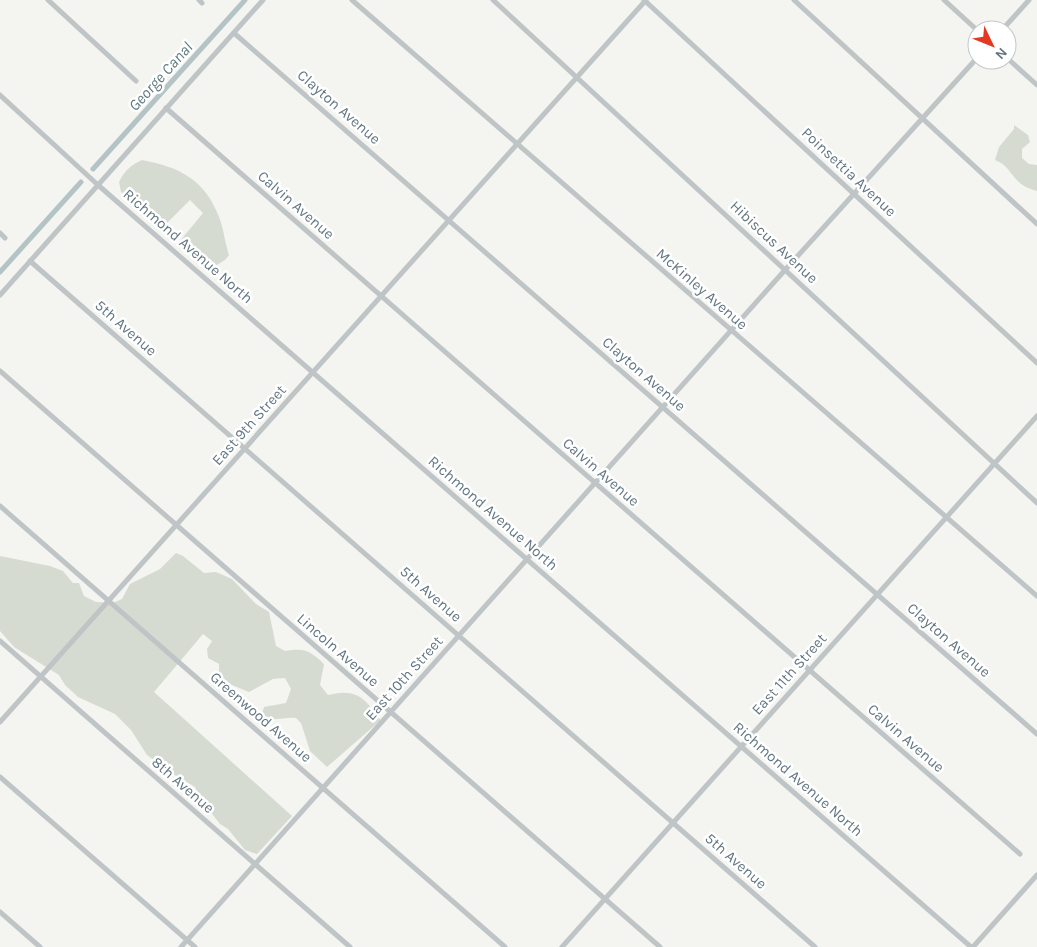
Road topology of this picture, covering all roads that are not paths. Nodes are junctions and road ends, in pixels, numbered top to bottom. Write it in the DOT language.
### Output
graph roads {
  1 [pos="48,0"];
  2 [pos="264,0"];
  3 [pos="352,0"];
  4 [pos="493,0"];
  5 [pos="645,0"];
  6 [pos="794,0"];
  7 [pos="944,0"];
  8 [pos="1029,0"];
  9 [pos="1011,20"];
  10 [pos="967,21"];
  11 [pos="234,32"];
  12 [pos="1017,67"];
  13 [pos="967,69"];
  14 [pos="576,76"];
  15 [pos="136,81"];
  16 [pos="1037,85"];
  17 [pos="0,95"];
  18 [pos="166,108"];
  19 [pos="922,118"];
  20 [pos="516,143"];
  21 [pos="98,185"];
  22 [pos="854,194"];
  23 [pos="448,220"];
  24 [pos="1037,224"];
  25 [pos="0,234"];
  26 [pos="5,238"];
  27 [pos="30,261"];
  28 [pos="785,270"];
  29 [pos="0,296"];
  30 [pos="381,296"];
  31 [pos="731,330"];
  32 [pos="1037,363"];
  33 [pos="0,371"];
  34 [pos="312,372"];
  35 [pos="663,407"];
  36 [pos="1037,416"];
  37 [pos="245,448"];
  38 [pos="994,463"];
  39 [pos="595,483"];
  40 [pos="1037,503"];
  41 [pos="0,506"];
  42 [pos="946,518"];
  43 [pos="176,524"];
  44 [pos="527,559"];
  45 [pos="877,594"];
  46 [pos="1037,596"];
  47 [pos="109,601"];
  48 [pos="459,635"];
  49 [pos="0,642"];
  50 [pos="809,670"];
  51 [pos="40,677"];
  52 [pos="391,712"];
  53 [pos="0,722"];
  54 [pos="1037,734"];
  55 [pos="741,746"];
  56 [pos="0,777"];
  57 [pos="323,788"];
  58 [pos="673,823"];
  59 [pos="1020,854"];
  60 [pos="255,864"];
  61 [pos="1037,875"];
  62 [pos="605,899"];
  63 [pos="0,912"];
  64 [pos="187,940"];
  65 [pos="40,947"];
  66 [pos="181,947"];
  67 [pos="195,947"];
  68 [pos="350,947"];
  69 [pos="505,947"];
  70 [pos="562,947"];
  71 [pos="660,947"];
  72 [pos="815,947"];
  73 [pos="972,947"];
  1 -- 15 [label="street"];
  2 -- 11 [label="street"];
  3 -- 20 [label="street, McKinley Avenue"];
  4 -- 14 [label="street, Hibiscus Avenue"];
  5 -- 14 [label="street, East 9th Street"];
  5 -- 22 [label="street, Poinsettia Avenue"];
  6 -- 19 [label="street"];
  7 -- 10 [label="street"];
  8 -- 9 [label="street"];
  11 -- 18 [label="street"];
  11 -- 23 [label="street, Clayton Avenue"];
  12 -- 16 [label="street"];
  13 -- 19 [label="street, East 10th Street"];
  14 -- 20 [label="street, East 9th Street"];
  14 -- 28 [label="street, Hibiscus Avenue"];
  17 -- 21 [label="street, Richmond Avenue North"];
  18 -- 21 [label="street"];
  18 -- 30 [label="street, Calvin Avenue"];
  19 -- 22 [label="street, East 10th Street"];
  19 -- 24 [label="street"];
  20 -- 23 [label="street, East 9th Street"];
  20 -- 31 [label="street, McKinley Avenue"];
  21 -- 27 [label="street"];
  21 -- 34 [label="street, Richmond Avenue North"];
  22 -- 28 [label="street, East 10th Street"];
  22 -- 32 [label="street, Poinsettia Avenue"];
  23 -- 30 [label="street, East 9th Street"];
  23 -- 35 [label="street, Clayton Avenue"];
  25 -- 26 [label="street"];
  27 -- 29 [label="street"];
  27 -- 37 [label="street, 5th Avenue"];
  28 -- 31 [label="street, East 10th Street"];
  28 -- 38 [label="street, Hibiscus Avenue"];
  30 -- 34 [label="street, East 9th Street"];
  30 -- 39 [label="street, Calvin Avenue"];
  31 -- 35 [label="street, East 10th Street"];
  31 -- 42 [label="street, McKinley Avenue"];
  33 -- 43 [label="street, Lincoln Avenue"];
  34 -- 37 [label="street, East 9th Street"];
  34 -- 44 [label="street, Richmond Avenue North"];
  35 -- 39 [label="street, East 10th Street"];
  35 -- 45 [label="street, Clayton Avenue"];
  36 -- 38 [label="street, East 11th Street"];
  37 -- 43 [label="street, East 9th Street"];
  37 -- 48 [label="street, 5th Avenue"];
  38 -- 40 [label="street, Hibiscus Avenue"];
  38 -- 42 [label="street, East 11th Street"];
  39 -- 44 [label="street, East 10th Street"];
  39 -- 50 [label="street, Calvin Avenue"];
  41 -- 47 [label="street, Greenwood Avenue"];
  42 -- 45 [label="street, East 11th Street"];
  42 -- 46 [label="street, McKinley Avenue"];
  43 -- 47 [label="street, East 9th Street"];
  43 -- 52 [label="street, Lincoln Avenue"];
  44 -- 48 [label="street, East 10th Street"];
  44 -- 55 [label="street, Richmond Avenue North"];
  45 -- 50 [label="street, East 11th Street"];
  45 -- 54 [label="street, Clayton Avenue"];
  47 -- 51 [label="street, East 9th Street"];
  47 -- 57 [label="street, Greenwood Avenue"];
  48 -- 52 [label="street, East 10th Street"];
  48 -- 58 [label="street, 5th Avenue"];
  49 -- 51 [label="street, 8th Avenue"];
  50 -- 55 [label="street, East 11th Street"];
  50 -- 59 [label="street, Calvin Avenue"];
  51 -- 53 [label="street, East 9th Street"];
  51 -- 60 [label="street, 8th Avenue"];
  52 -- 57 [label="street, East 10th Street"];
  52 -- 62 [label="street, Lincoln Avenue"];
  55 -- 58 [label="street, East 11th Street"];
  55 -- 73 [label="street, Richmond Avenue North"];
  56 -- 64 [label="street"];
  57 -- 60 [label="street, East 10th Street"];
  57 -- 69 [label="street, Greenwood Avenue"];
  58 -- 62 [label="street, East 11th Street"];
  58 -- 72 [label="street, 5th Avenue"];
  60 -- 64 [label="street, East 10th Street"];
  60 -- 68 [label="street, 8th Avenue"];
  61 -- 73 [label="street"];
  62 -- 70 [label="street, East 11th Street"];
  62 -- 71 [label="street, Lincoln Avenue"];
  63 -- 65 [label="street"];
  64 -- 66 [label="street, East 10th Street"];
  64 -- 67 [label="street"];
}
